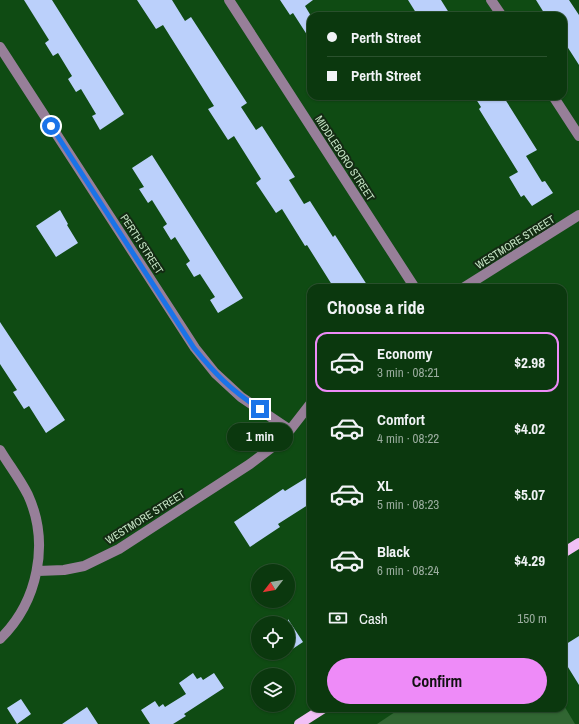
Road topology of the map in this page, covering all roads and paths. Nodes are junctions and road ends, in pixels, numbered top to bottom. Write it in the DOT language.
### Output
graph roads {
  1 [pos="229,0"];
  2 [pos="491,0"];
  3 [pos="499,12"];
  4 [pos="0,47"];
  5 [pos="556,100"];
  6 [pos="579,136"];
  7 [pos="579,215"];
  8 [pos="412,284"];
  9 [pos="469,284"];
  10 [pos="307,408"];
  11 [pos="290,430"];
  12 [pos="0,450"];
  13 [pos="579,543"];
  14 [pos="567,550"];
  15 [pos="38,570"];
  16 [pos="0,639"];
  17 [pos="318,712"];
  18 [pos="299,724"];
  1 -- 8 [label="street, MIDDLEBORO STREET"];
  2 -- 3 [label="street"];
  4 -- 11 [label="street, PERTH STREET"];
  5 -- 6 [label="street"];
  7 -- 9 [label="street, WESTMORE STREET"];
  10 -- 11 [label="street, WESTMORE STREET"];
  11 -- 15 [label="street, WESTMORE STREET"];
  12 -- 15 [label="street"];
  13 -- 14 [label="main road"];
  15 -- 16 [label="street"];
  17 -- 18 [label="main road"];
}
